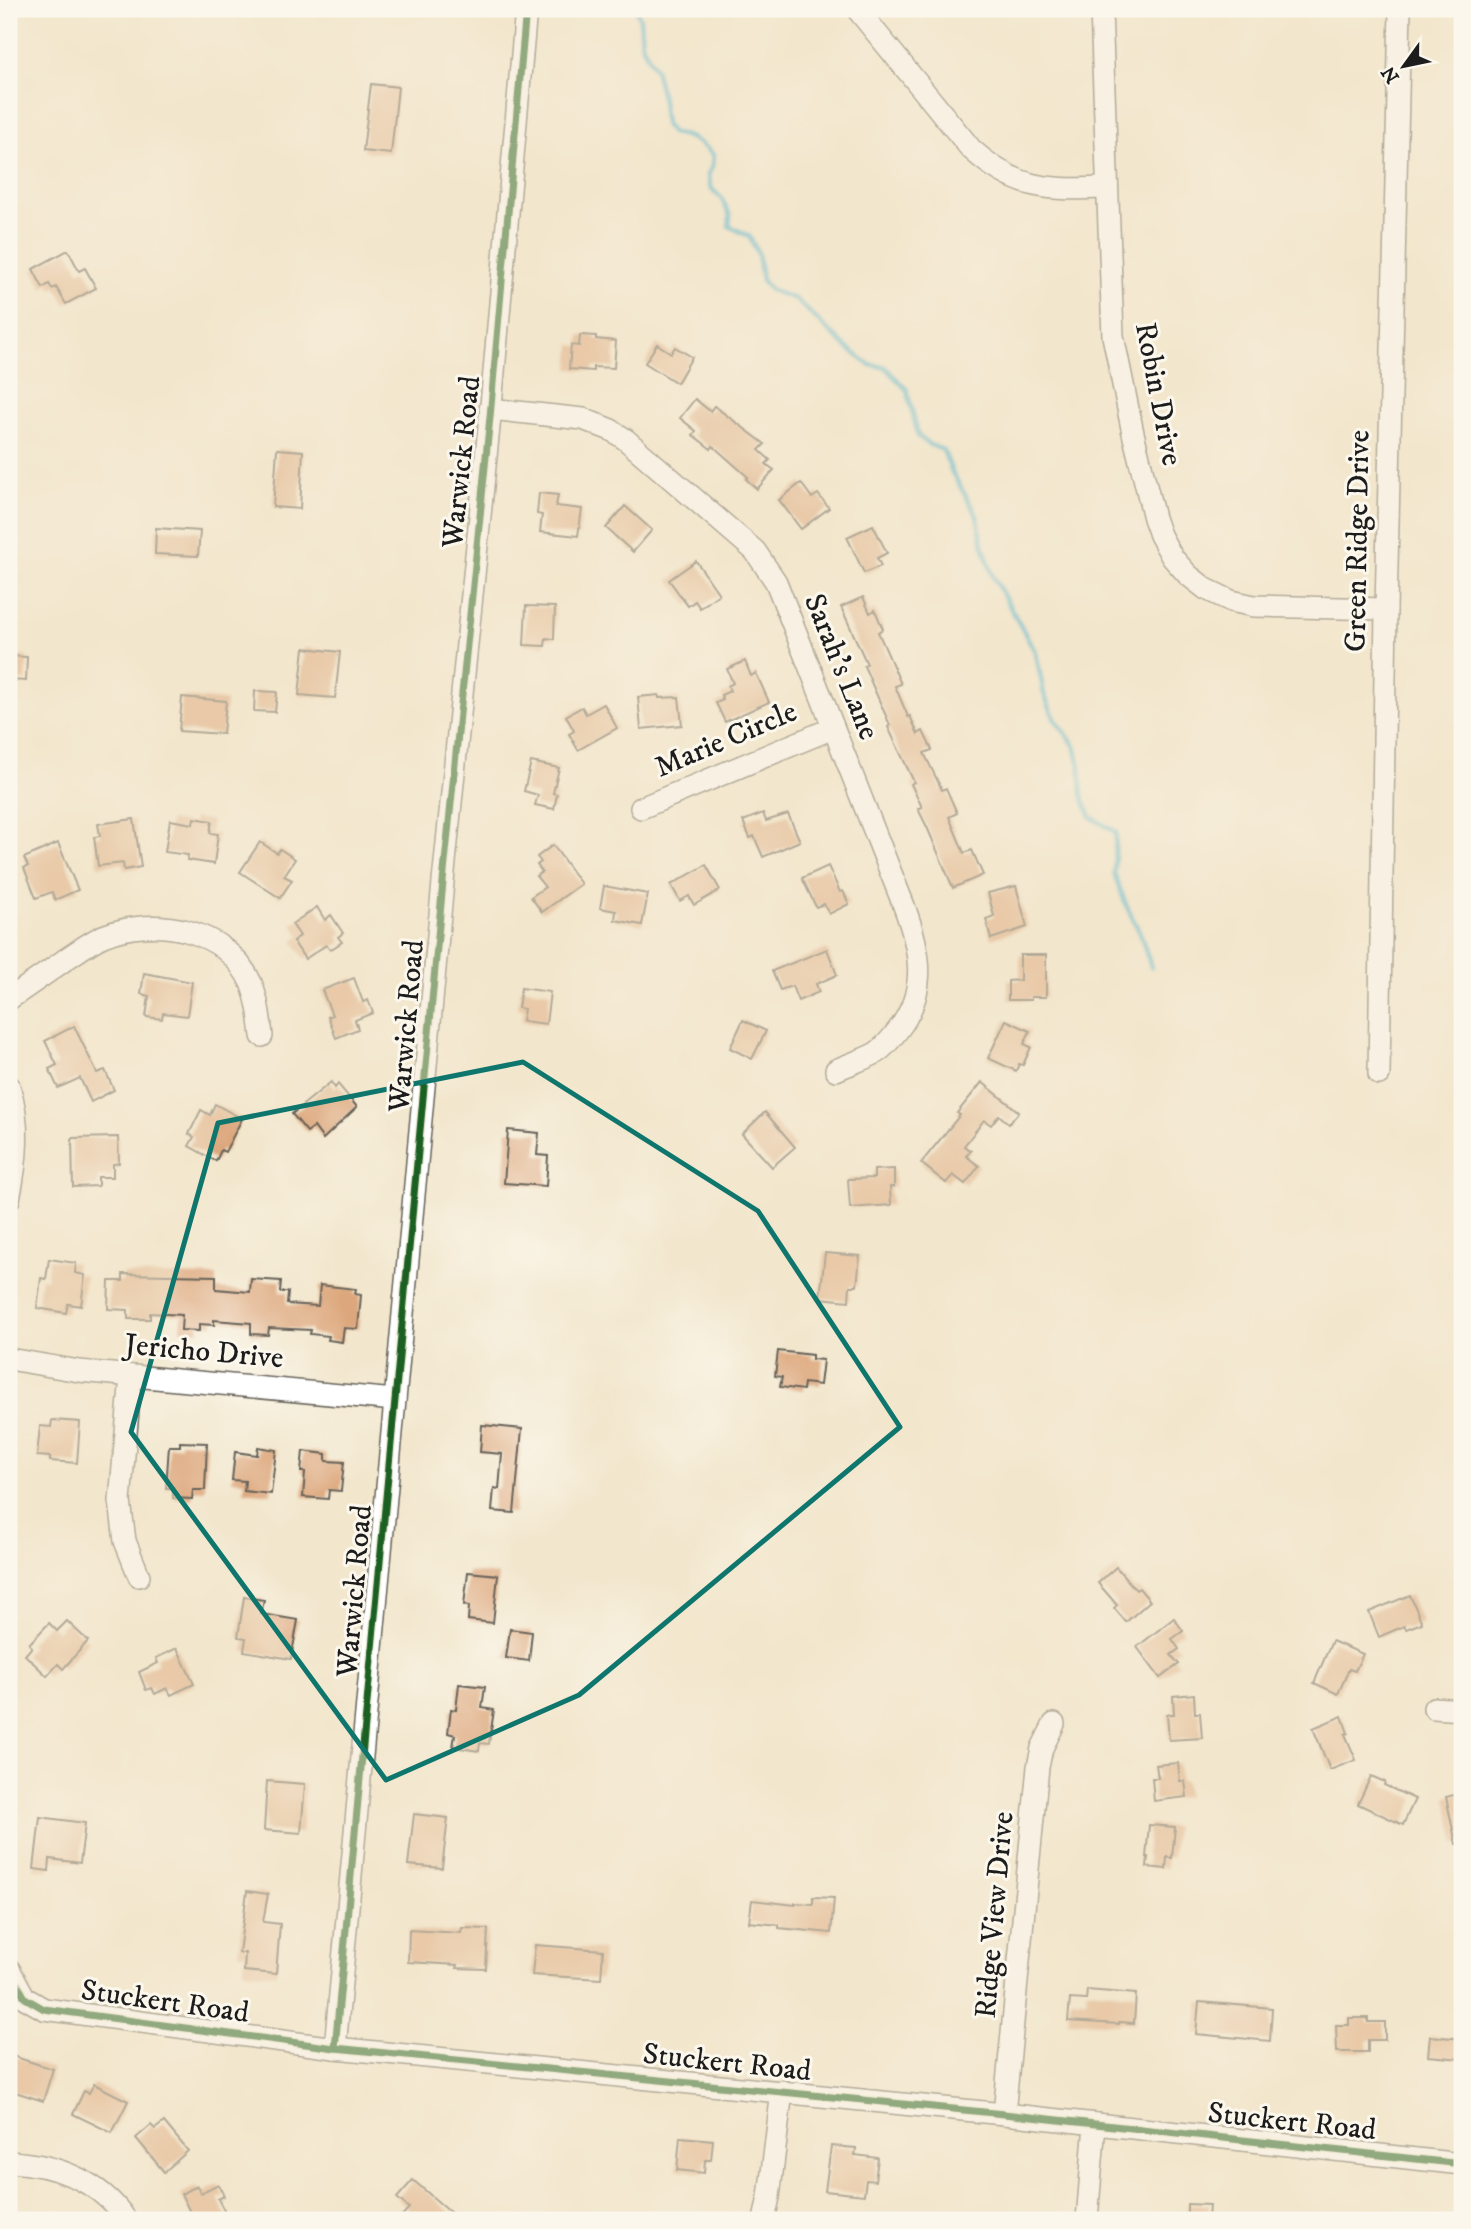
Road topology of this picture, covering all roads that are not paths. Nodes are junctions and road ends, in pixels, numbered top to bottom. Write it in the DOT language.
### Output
graph roads {
  1 [pos="526,9"];
  2 [pos="857,9"];
  3 [pos="1101,9"];
  4 [pos="1400,9"];
  5 [pos="1107,188"];
  6 [pos="490,409"];
  7 [pos="1386,609"];
  8 [pos="833,728"];
  9 [pos="641,807"];
  10 [pos="9,999"];
  11 [pos="262,1036"];
  12 [pos="836,1070"];
  13 [pos="1379,1074"];
  14 [pos="9,1086"];
  15 [pos="9,1199"];
  16 [pos="9,1359"];
  17 [pos="131,1376"];
  18 [pos="395,1400"];
  19 [pos="139,1576"];
  20 [pos="1434,1708"];
  21 [pos="1462,1710"];
  22 [pos="1054,1724"];
  23 [pos="9,1969"];
  24 [pos="335,2048"];
  25 [pos="782,2091"];
  26 [pos="1004,2114"];
  27 [pos="1095,2124"];
  28 [pos="9,2162"];
  29 [pos="1462,2164"];
  30 [pos="126,2220"];
  31 [pos="764,2220"];
  32 [pos="1087,2220"];
  1 -- 6 [label="street, Warwick Road"];
  2 -- 5 [label="street"];
  3 -- 5 [label="street, Robin Drive"];
  4 -- 7 [label="street, Green Ridge Drive"];
  5 -- 7 [label="street, Robin Drive"];
  6 -- 8 [label="street, Sarah's Lane"];
  6 -- 18 [label="street, Warwick Road"];
  7 -- 13 [label="street, Green Ridge Drive"];
  8 -- 9 [label="street, Marie Circle"];
  8 -- 12 [label="street, Sarah's Lane"];
  10 -- 11 [label="street"];
  14 -- 15 [label="street"];
  16 -- 17 [label="street, Jericho Drive"];
  17 -- 18 [label="street, Jericho Drive"];
  17 -- 19 [label="street"];
  18 -- 24 [label="street, Warwick Road"];
  20 -- 21 [label="street"];
  22 -- 26 [label="street, Ridge View Drive"];
  23 -- 24 [label="street, Stuckert Road"];
  24 -- 25 [label="street, Stuckert Road"];
  25 -- 26 [label="street, Stuckert Road"];
  25 -- 31 [label="street"];
  26 -- 27 [label="street, Stuckert Road"];
  27 -- 29 [label="street, Stuckert Road"];
  27 -- 32 [label="street"];
  28 -- 30 [label="street"];
}
